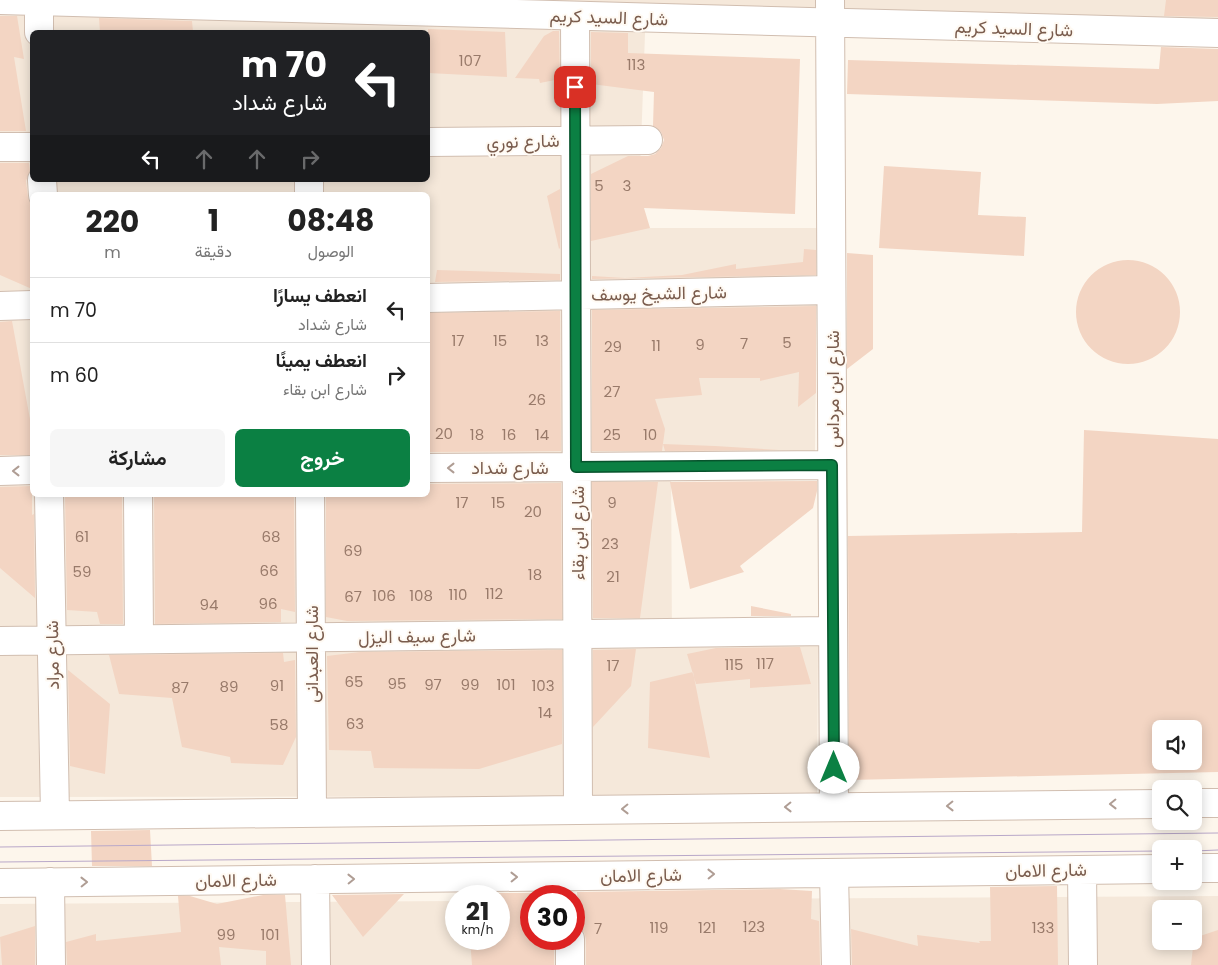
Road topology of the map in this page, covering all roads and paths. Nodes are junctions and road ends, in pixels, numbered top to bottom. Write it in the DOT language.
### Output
graph roads {
  1 [pos="0,0"];
  2 [pos="39,1"];
  3 [pos="830,12"];
  4 [pos="308,14"];
  5 [pos="575,16"];
  6 [pos="39,30"];
  7 [pos="1218,33"];
  8 [pos="575,140"];
  9 [pos="648,140"];
  10 [pos="430,142"];
  11 [pos="30,146"];
  12 [pos="0,147"];
  13 [pos="831,290"];
  14 [pos="576,295"];
  15 [pos="430,298"];
  16 [pos="30,305"];
  17 [pos="0,306"];
  18 [pos="832,465"];
  19 [pos="576,467"];
  20 [pos="430,468"];
  21 [pos="30,470"];
  22 [pos="0,471"];
  23 [pos="49,497"];
  24 [pos="138,497"];
  25 [pos="310,497"];
  26 [pos="833,631"];
  27 [pos="577,634"];
  28 [pos="311,638"];
  29 [pos="139,639"];
  30 [pos="52,640"];
  31 [pos="0,641"];
  32 [pos="1218,803"];
  33 [pos="1152,804"];
  34 [pos="1202,804"];
  35 [pos="834,807"];
  36 [pos="578,810"];
  37 [pos="312,813"];
  38 [pos="55,815"];
  39 [pos="0,816"];
  40 [pos="1202,868"];
  41 [pos="1218,868"];
  42 [pos="1152,869"];
  43 [pos="1082,870"];
  44 [pos="834,873"];
  45 [pos="315,879"];
  46 [pos="50,882"];
  47 [pos="0,883"];
  48 [pos="534,885"];
  49 [pos="585,885"];
  50 [pos="570,950"];
  51 [pos="51,965"];
  52 [pos="316,965"];
  53 [pos="570,965"];
  54 [pos="836,965"];
  55 [pos="1084,965"];
  1 -- 2 [label="street, شارع السيد كريم"];
  2 -- 4 [label="street, شارع السيد كريم"];
  2 -- 6 [label="street"];
  3 -- 5 [label="street, شارع السيد كريم"];
  3 -- 7 [label="street, شارع السيد كريم"];
  3 -- 13 [label="street, شارع ابن مرداس"];
  4 -- 5 [label="street, شارع السيد كريم"];
  5 -- 8 [label="street, شارع ابن بقاء"];
  8 -- 9 [label="street, شارع نوري"];
  8 -- 10 [label="street, شارع نوري"];
  8 -- 14 [label="street, شارع ابن بقاء"];
  11 -- 12 [label="street"];
  13 -- 14 [label="street, شارع الشيخ يوسف"];
  13 -- 18 [label="street, شارع ابن مرداس"];
  14 -- 15 [label="street, شارع الشيخ يوسف"];
  14 -- 19 [label="street, شارع ابن بقاء"];
  16 -- 17 [label="street"];
  18 -- 19 [label="street, شارع شداد"];
  18 -- 26 [label="street, شارع ابن مرداس"];
  19 -- 20 [label="street, شارع شداد, one-way"];
  19 -- 27 [label="street, شارع ابن بقاء"];
  21 -- 22 [label="street, one-way"];
  23 -- 30 [label="street, شارع مراد"];
  24 -- 29 [label="street"];
  25 -- 28 [label="street, شارع العبدانى"];
  26 -- 27 [label="street, شارع سيف اليزل"];
  26 -- 35 [label="street, شارع ابن مرداس"];
  27 -- 28 [label="street, شارع سيف اليزل"];
  27 -- 36 [label="street, شارع ابن بقاء"];
  28 -- 29 [label="street, شارع سيف اليزل"];
  28 -- 37 [label="street, شارع العبدانى"];
  29 -- 30 [label="street, شارع سيف اليزل"];
  30 -- 31 [label="street, شارع سيف اليزل"];
  30 -- 38 [label="street, شارع مراد"];
  32 -- 34 [label="street"];
  33 -- 35 [label="street, one-way"];
  35 -- 36 [label="street, one-way"];
  36 -- 37 [label="street"];
  37 -- 38 [label="street"];
  38 -- 39 [label="street"];
  40 -- 41 [label="street"];
  42 -- 43 [label="street, شارع الامان"];
  43 -- 44 [label="street, شارع الامان"];
  43 -- 55 [label="street"];
  49 -- 44 [label="street, شارع الامان, one-way"];
  44 -- 54 [label="street"];
  46 -- 45 [label="street, شارع الامان, one-way"];
  45 -- 48 [label="street, شارع الامان, one-way"];
  45 -- 52 [label="street"];
  46 -- 47 [label="street, شارع الامان"];
  46 -- 51 [label="street"];
  50 -- 53 [label="street"];
}
